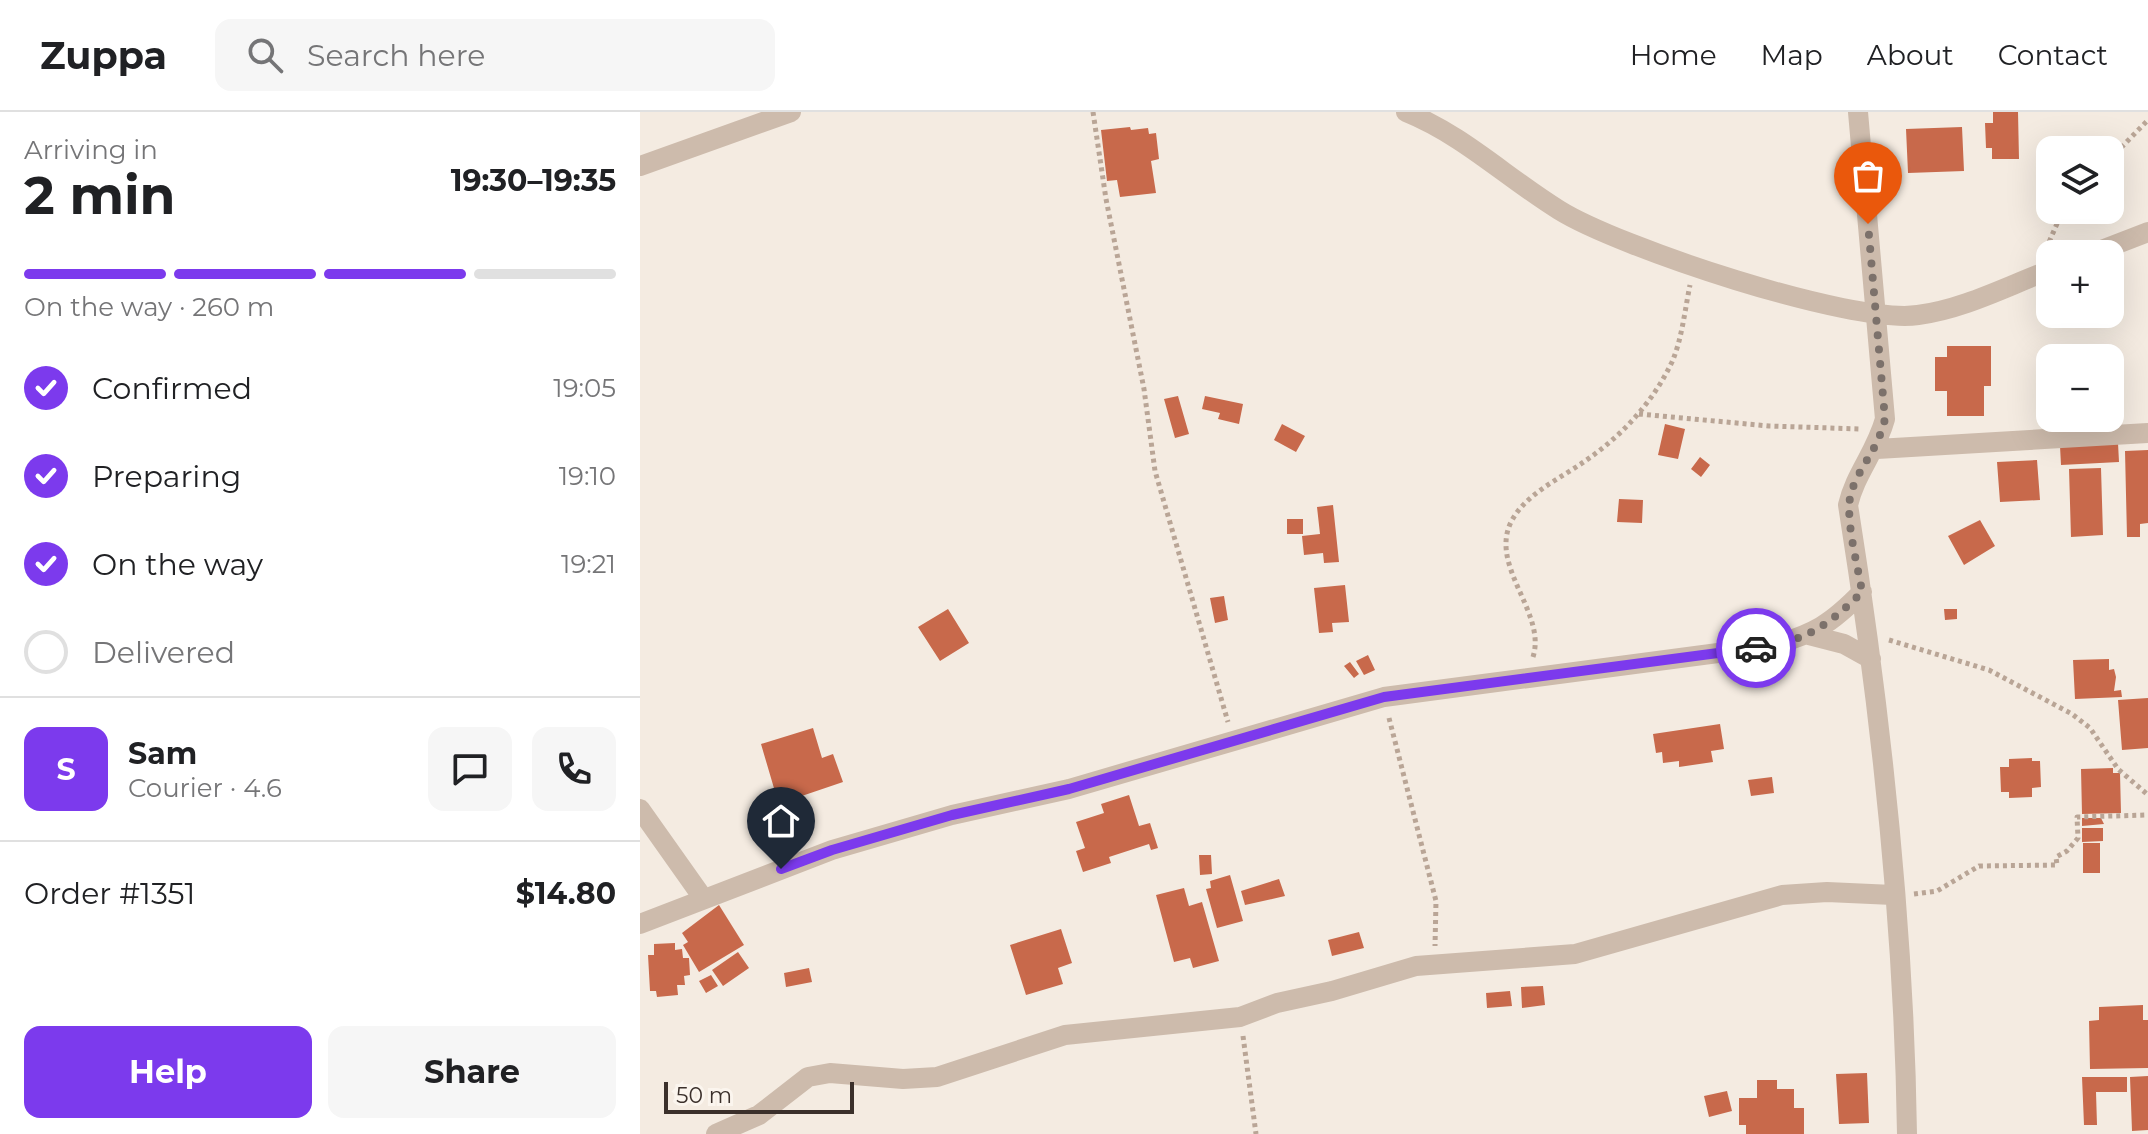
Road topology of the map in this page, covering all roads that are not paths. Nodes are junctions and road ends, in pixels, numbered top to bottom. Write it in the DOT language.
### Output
graph roads {
  1 [pos="791,112"];
  2 [pos="1406,112"];
  3 [pos="1858,112"];
  4 [pos="640,166"];
  5 [pos="2148,232"];
  6 [pos="2124,241"];
  7 [pos="2036,275"];
  8 [pos="1878,316"];
  9 [pos="2148,433"];
  10 [pos="1880,439"];
  11 [pos="1862,592"];
  12 [pos="1809,635"];
  13 [pos="1871,659"];
  14 [pos="640,809"];
  15 [pos="1893,895"];
  16 [pos="703,898"];
  17 [pos="640,924"];
  18 [pos="716,1134"];
  19 [pos="1907,1134"];
  1 -- 4 [label="street"];
  2 -- 8 [label="street"];
  3 -- 8 [label="street"];
  5 -- 6 [label="street"];
  7 -- 8 [label="street"];
  8 -- 10 [label="street"];
  9 -- 10 [label="street"];
  10 -- 11 [label="street"];
  11 -- 12 [label="street"];
  11 -- 13 [label="street"];
  12 -- 13 [label="street"];
  12 -- 16 [label="street"];
  13 -- 15 [label="street"];
  14 -- 16 [label="street"];
  15 -- 18 [label="street"];
  15 -- 19 [label="street"];
  16 -- 17 [label="street"];
}
